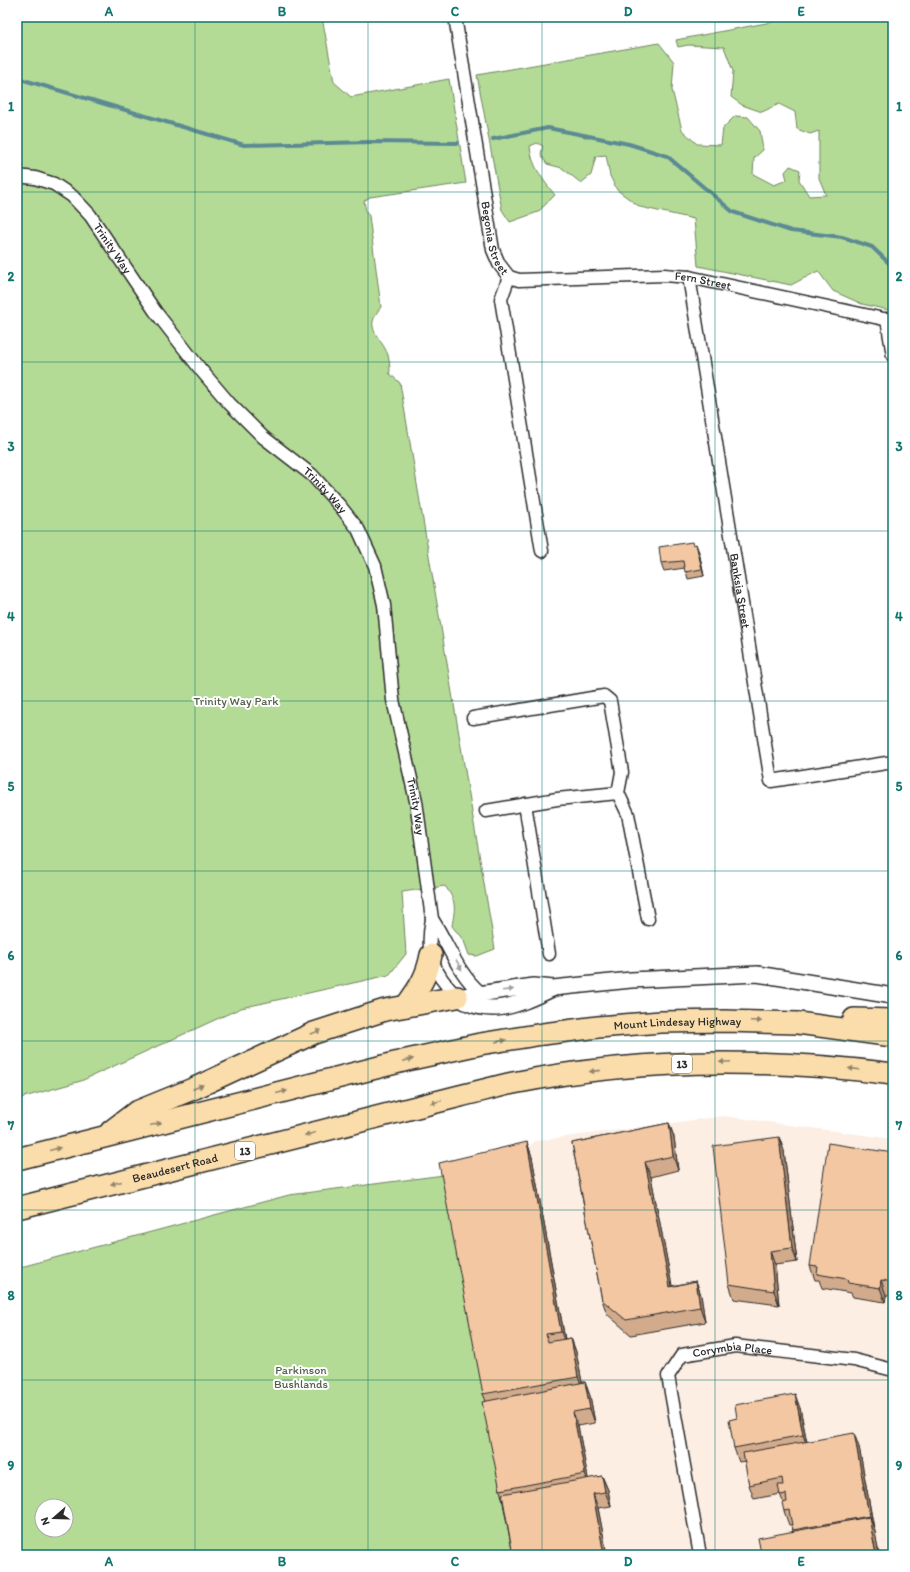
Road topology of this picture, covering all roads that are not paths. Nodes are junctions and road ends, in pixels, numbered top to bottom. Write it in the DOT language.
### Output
graph roads {
  1 [pos="455,17"];
  2 [pos="17,176"];
  3 [pos="509,277"];
  4 [pos="689,277"];
  5 [pos="890,320"];
  6 [pos="893,356"];
  7 [pos="542,551"];
  8 [pos="473,718"];
  9 [pos="893,762"];
  10 [pos="618,793"];
  11 [pos="525,804"];
  12 [pos="486,811"];
  13 [pos="432,919"];
  14 [pos="648,919"];
  15 [pos="549,954"];
  16 [pos="431,955"];
  17 [pos="553,988"];
  18 [pos="481,993"];
  19 [pos="893,996"];
  20 [pos="457,997"];
  21 [pos="406,1006"];
  22 [pos="893,1020"];
  23 [pos="798,1023"];
  24 [pos="893,1036"];
  25 [pos="893,1074"];
  26 [pos="104,1137"];
  27 [pos="17,1159"];
  28 [pos="17,1208"];
  29 [pos="893,1370"];
  30 [pos="700,1555"];
  1 -- 3 [label="street, Begonia Street"];
  2 -- 13 [label="street, Trinity Way"];
  3 -- 4 [label="street, Fern Street"];
  3 -- 7 [label="street, Begonia Street"];
  4 -- 5 [label="street, Fern Street"];
  4 -- 9 [label="street, Banksia Street"];
  5 -- 6 [label="street"];
  8 -- 10 [label="street"];
  10 -- 11 [label="street"];
  10 -- 14 [label="street"];
  11 -- 12 [label="street"];
  11 -- 15 [label="street"];
  13 -- 16 [label="street, Trinity Way"];
  13 -- 18 [label="street, Trinity Way, one-way"];
  16 -- 20 [label="street, Trinity Way"];
  16 -- 21 [label="highway"];
  18 -- 17 [label="street, one-way"];
  17 -- 19 [label="street"];
  17 -- 20 [label="street"];
  18 -- 20 [label="street"];
  20 -- 21 [label="highway"];
  26 -- 21 [label="highway, one-way"];
  22 -- 23 [label="highway"];
  23 -- 24 [label="highway, Mount Lindesay Highway"];
  26 -- 23 [label="highway, Mount Lindesay Highway, one-way"];
  25 -- 28 [label="highway, Beaudesert Road / 13, one-way"];
  27 -- 26 [label="highway, one-way"];
  29 -- 30 [label="street, Corymbia Place"];
}
